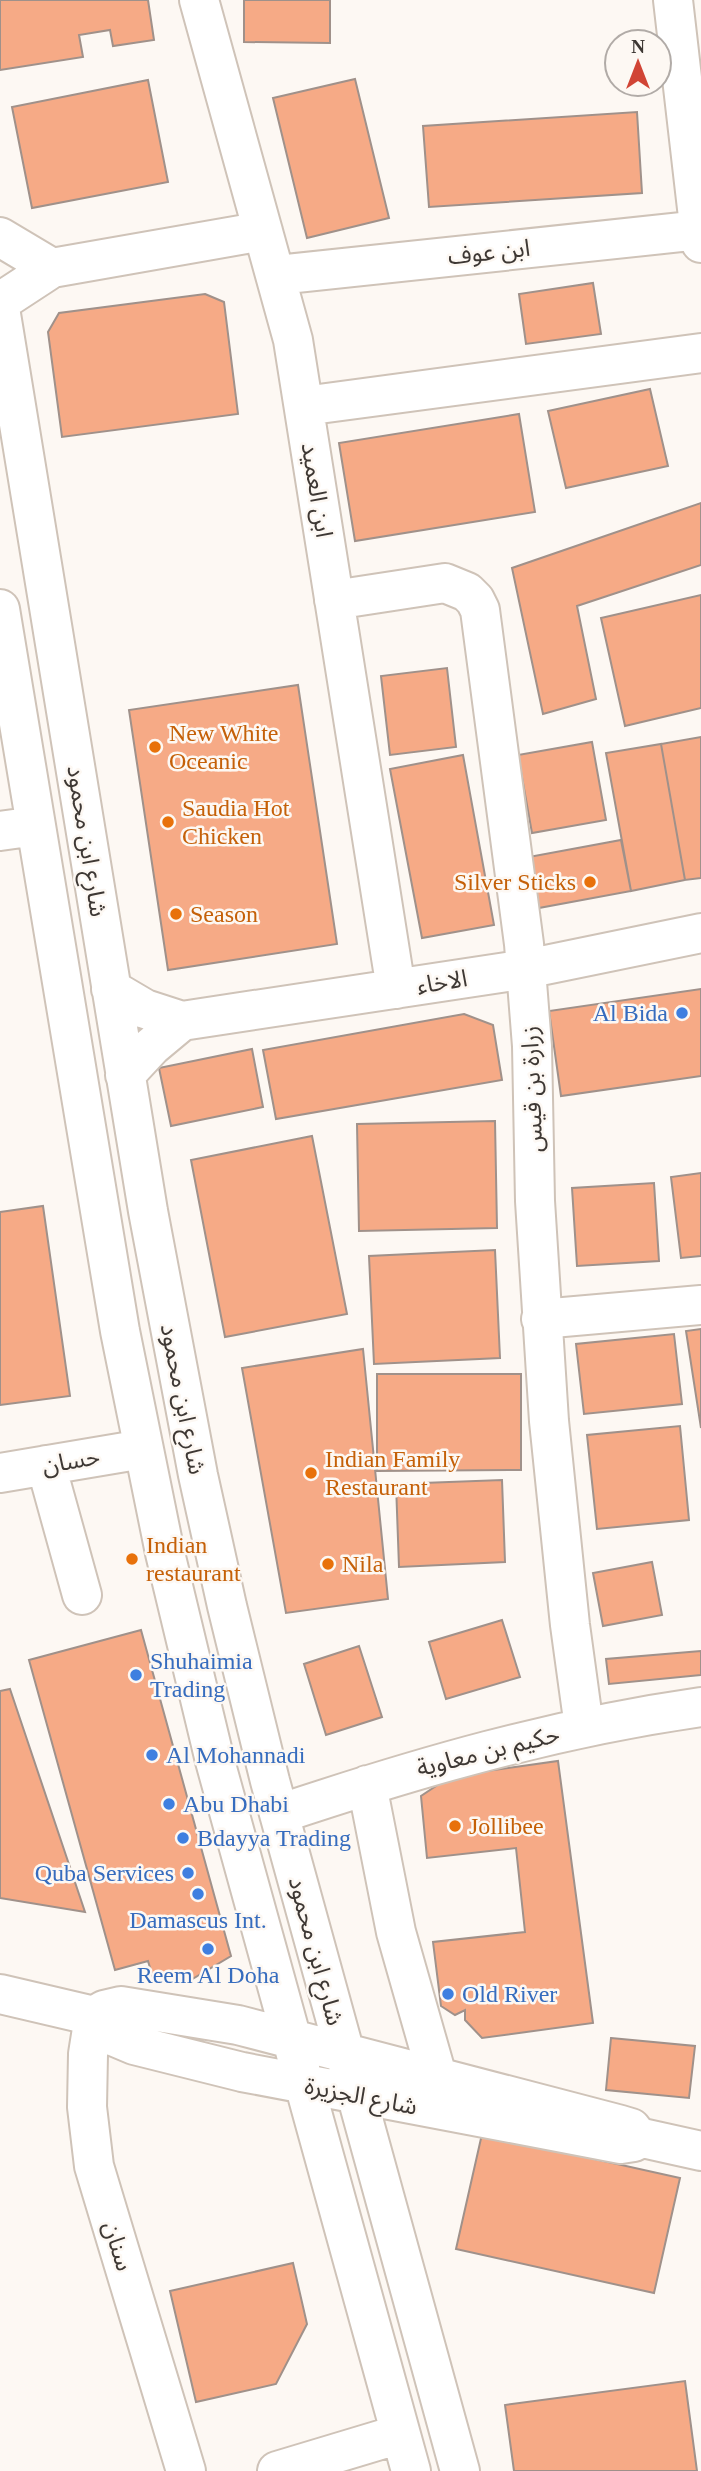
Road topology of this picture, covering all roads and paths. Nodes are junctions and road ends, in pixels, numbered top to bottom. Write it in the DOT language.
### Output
graph roads {
  1 [pos="199,0"];
  2 [pos="673,0"];
  3 [pos="263,231"];
  4 [pos="701,234"];
  5 [pos="0,237"];
  6 [pos="52,268"];
  7 [pos="276,275"];
  8 [pos="0,302"];
  9 [pos="0,308"];
  10 [pos="701,353"];
  11 [pos="304,407"];
  12 [pos="334,600"];
  13 [pos="0,610"];
  14 [pos="5,665"];
  15 [pos="18,829"];
  16 [pos="701,933"];
  17 [pos="526,969"];
  18 [pos="111,989"];
  19 [pos="396,989"];
  20 [pos="182,1021"];
  21 [pos="125,1075"];
  22 [pos="701,1305"];
  23 [pos="541,1319"];
  24 [pos="143,1449"];
  25 [pos="46,1465"];
  26 [pos="0,1473"];
  27 [pos="82,1595"];
  28 [pos="701,1707"];
  29 [pos="584,1727"];
  30 [pos="367,1785"];
  31 [pos="279,1814"];
  32 [pos="0,1994"];
  33 [pos="94,2016"];
  34 [pos="289,2038"];
  35 [pos="343,2051"];
  36 [pos="438,2076"];
  37 [pos="304,2084"];
  38 [pos="357,2095"];
  39 [pos="638,2137"];
  40 [pos="701,2151"];
  41 [pos="400,2434"];
  42 [pos="186,2471"];
  43 [pos="277,2471"];
  44 [pos="411,2471"];
  45 [pos="460,2471"];
  1 -- 3 [label="street, ابن العميد"];
  2 -- 4 [label="street"];
  3 -- 6 [label="street"];
  3 -- 7 [label="street, ابن العميد"];
  4 -- 7 [label="street, ابن عوف"];
  5 -- 6 [label="street"];
  6 -- 8 [label="street"];
  7 -- 11 [label="street, ابن العميد"];
  9 -- 18 [label="street, شارع ابن محمود"];
  10 -- 11 [label="street"];
  11 -- 12 [label="street, ابن العميد"];
  12 -- 17 [label="street, زرارة بن قيس"];
  12 -- 19 [label="street, ابن العميد"];
  13 -- 14 [label="street, شارع ابن محمود"];
  14 -- 15 [label="street, شارع ابن محمود"];
  15 -- 24 [label="street, شارع ابن محمود"];
  16 -- 17 [label="street, الاخاء"];
  17 -- 19 [label="street, الاخاء"];
  17 -- 23 [label="street, زرارة بن قيس"];
  18 -- 20 [label="street, الاخاء"];
  18 -- 21 [label="street, شارع ابن محمود"];
  19 -- 20 [label="street, الاخاء"];
  20 -- 21 [label="street"];
  21 -- 31 [label="street, شارع ابن محمود"];
  22 -- 23 [label="street"];
  23 -- 29 [label="street, زرارة بن قيس"];
  24 -- 25 [label="street, حسان"];
  24 -- 34 [label="street, شارع ابن محمود"];
  25 -- 26 [label="street, حسان"];
  25 -- 27 [label="street"];
  28 -- 29 [label="street, حكيم بن معاوية"];
  29 -- 30 [label="street, حكيم بن معاوية"];
  30 -- 31 [label="street, حكيم بن معاوية"];
  30 -- 36 [label="street"];
  31 -- 35 [label="street, شارع ابن محمود"];
  32 -- 33 [label="street, شارع الجزيرة"];
  33 -- 34 [label="street, شارع الجزيرة"];
  33 -- 37 [label="street, شارع الجزيرة"];
  33 -- 42 [label="street, سنان"];
  34 -- 35 [label="street, شارع الجزيرة"];
  34 -- 37 [label="street, شارع ابن محمود"];
  35 -- 36 [label="street, شارع الجزيرة"];
  35 -- 38 [label="street, شارع ابن محمود"];
  36 -- 39 [label="street, شارع الجزيرة"];
  37 -- 38 [label="street, شارع الجزيرة"];
  37 -- 41 [label="street, شارع ابن محمود"];
  38 -- 39 [label="street, شارع الجزيرة"];
  38 -- 45 [label="street, شارع ابن محمود"];
  39 -- 40 [label="street, شارع الجزيرة"];
  41 -- 43 [label="street"];
  41 -- 44 [label="street, شارع ابن محمود"];
}
